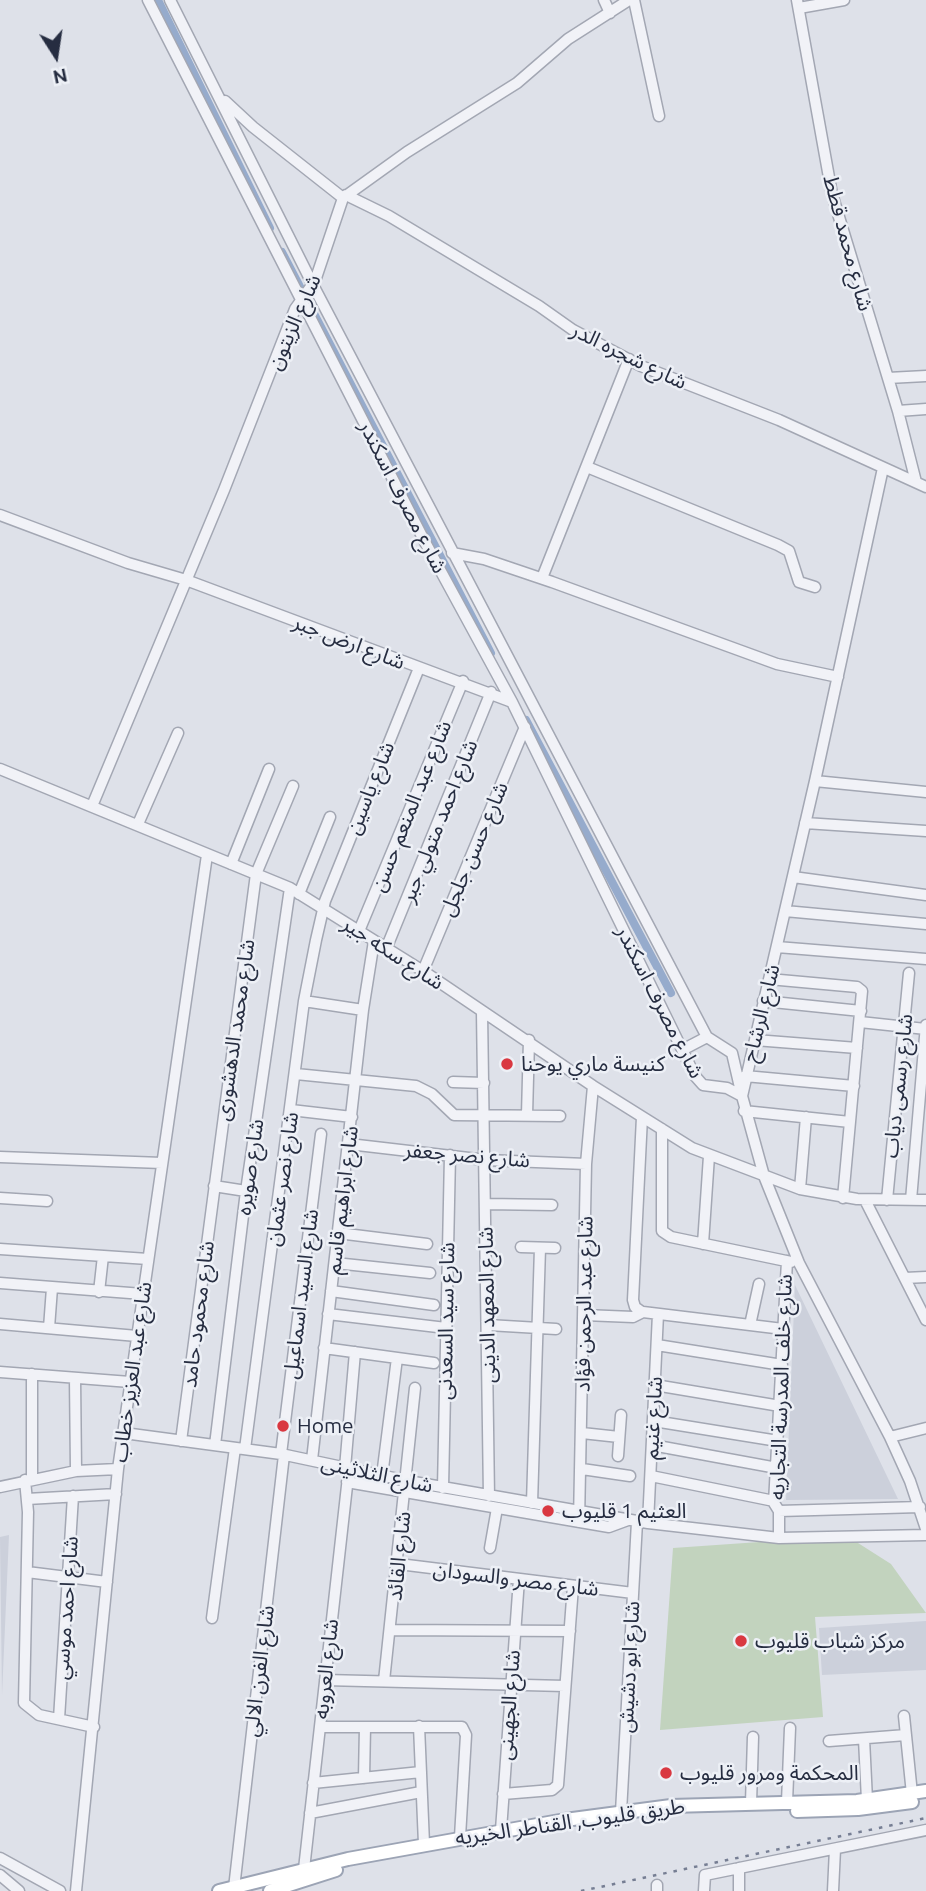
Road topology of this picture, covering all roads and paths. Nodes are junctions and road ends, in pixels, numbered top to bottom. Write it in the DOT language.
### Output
graph roads {
  1 [pos="148,0"];
  2 [pos="170,0"];
  3 [pos="604,0"];
  4 [pos="629,0"];
  5 [pos="634,0"];
  6 [pos="844,0"];
  7 [pos="798,4"];
  8 [pos="610,13"];
  9 [pos="219,95"];
  10 [pos="659,116"];
  11 [pos="345,197"];
  12 [pos="313,285"];
  13 [pos="300,300"];
  14 [pos="632,361"];
  15 [pos="926,376"];
  16 [pos="888,378"];
  17 [pos="926,409"];
  18 [pos="898,411"];
  19 [pos="589,468"];
  20 [pos="883,468"];
  21 [pos="921,485"];
  22 [pos="0,515"];
  23 [pos="452,553"];
  24 [pos="545,579"];
  25 [pos="186,580"];
  26 [pos="815,587"];
  27 [pos="419,668"];
  28 [pos="838,677"];
  29 [pos="463,681"];
  30 [pos="491,692"];
  31 [pos="512,702"];
  32 [pos="525,727"];
  33 [pos="178,733"];
  34 [pos="0,769"];
  35 [pos="269,769"];
  36 [pos="815,781"];
  37 [pos="293,786"];
  38 [pos="926,792"];
  39 [pos="92,806"];
  40 [pos="330,817"];
  41 [pos="805,823"];
  42 [pos="138,824"];
  43 [pos="926,831"];
  44 [pos="207,855"];
  45 [pos="231,864"];
  46 [pos="256,874"];
  47 [pos="793,877"];
  48 [pos="295,891"];
  49 [pos="926,895"];
  50 [pos="324,909"];
  51 [pos="785,911"];
  52 [pos="926,925"];
  53 [pos="359,931"];
  54 [pos="374,941"];
  55 [pos="777,947"];
  56 [pos="386,948"];
  57 [pos="926,959"];
  58 [pos="423,971"];
  59 [pos="909,973"];
  60 [pos="769,979"];
  61 [pos="304,1001"];
  62 [pos="763,1001"];
  63 [pos="363,1010"];
  64 [pos="482,1012"];
  65 [pos="860,1016"];
  66 [pos="904,1027"];
  67 [pos="926,1028"];
  68 [pos="707,1037"];
  69 [pos="529,1040"];
  70 [pos="755,1040"];
  71 [pos="857,1048"];
  72 [pos="684,1049"];
  73 [pos="296,1074"];
  74 [pos="745,1076"];
  75 [pos="357,1079"];
  76 [pos="453,1082"];
  77 [pos="484,1083"];
  78 [pos="923,1083"];
  79 [pos="593,1086"];
  80 [pos="854,1086"];
  81 [pos="741,1096"];
  82 [pos="291,1110"];
  83 [pos="744,1111"];
  84 [pos="485,1114"];
  85 [pos="527,1115"];
  86 [pos="560,1116"];
  87 [pos="642,1116"];
  88 [pos="352,1117"];
  89 [pos="806,1118"];
  90 [pos="850,1122"];
  91 [pos="662,1129"];
  92 [pos="321,1134"];
  93 [pos="921,1136"];
  94 [pos="348,1143"];
  95 [pos="450,1155"];
  96 [pos="709,1156"];
  97 [pos="0,1157"];
  98 [pos="485,1160"];
  99 [pos="162,1163"];
  100 [pos="586,1164"];
  101 [pos="764,1177"];
  102 [pos="214,1186"];
  103 [pos="800,1189"];
  104 [pos="246,1191"];
  105 [pos="0,1198"];
  106 [pos="843,1198"];
  107 [pos="865,1200"];
  108 [pos="887,1200"];
  109 [pos="911,1200"];
  110 [pos="926,1200"];
  111 [pos="47,1201"];
  112 [pos="486,1205"];
  113 [pos="552,1205"];
  114 [pos="338,1233"];
  115 [pos="427,1244"];
  116 [pos="703,1244"];
  117 [pos="521,1247"];
  118 [pos="540,1248"];
  119 [pos="555,1248"];
  120 [pos="0,1249"];
  121 [pos="103,1256"];
  122 [pos="148,1259"];
  123 [pos="787,1261"];
  124 [pos="335,1263"];
  125 [pos="799,1263"];
  126 [pos="430,1273"];
  127 [pos="926,1277"];
  128 [pos="905,1278"];
  129 [pos="0,1283"];
  130 [pos="760,1284"];
  131 [pos="52,1288"];
  132 [pos="331,1291"];
  133 [pos="99,1292"];
  134 [pos="143,1294"];
  135 [pos="435,1305"];
  136 [pos="923,1307"];
  137 [pos="642,1312"];
  138 [pos="328,1314"];
  139 [pos="658,1314"];
  140 [pos="584,1315"];
  141 [pos="926,1320"];
  142 [pos="0,1324"];
  143 [pos="488,1325"];
  144 [pos="750,1325"];
  145 [pos="48,1328"];
  146 [pos="446,1328"];
  147 [pos="536,1328"];
  148 [pos="556,1329"];
  149 [pos="783,1329"];
  150 [pos="137,1336"];
  151 [pos="657,1345"];
  152 [pos="324,1348"];
  153 [pos="355,1352"];
  154 [pos="397,1358"];
  155 [pos="434,1363"];
  156 [pos="782,1365"];
  157 [pos="0,1371"];
  158 [pos="32,1374"];
  159 [pos="75,1378"];
  160 [pos="131,1382"];
  161 [pos="655,1385"];
  162 [pos="415,1388"];
  163 [pos="780,1406"];
  164 [pos="621,1415"];
  165 [pos="654,1421"];
  166 [pos="926,1428"];
  167 [pos="124,1433"];
  168 [pos="582,1433"];
  169 [pos="619,1437"];
  170 [pos="890,1437"];
  171 [pos="181,1441"];
  172 [pos="778,1441"];
  173 [pos="215,1445"];
  174 [pos="652,1445"];
  175 [pos="240,1449"];
  176 [pos="283,1454"];
  177 [pos="618,1456"];
  178 [pos="312,1460"];
  179 [pos="347,1468"];
  180 [pos="776,1468"];
  181 [pos="118,1469"];
  182 [pos="582,1469"];
  183 [pos="76,1471"];
  184 [pos="382,1476"];
  185 [pos="630,1476"];
  186 [pos="651,1476"];
  187 [pos="28,1479"];
  188 [pos="347,1482"];
  189 [pos="0,1487"];
  190 [pos="407,1487"];
  191 [pos="443,1488"];
  192 [pos="116,1494"];
  193 [pos="74,1496"];
  194 [pos="489,1496"];
  195 [pos="27,1499"];
  196 [pos="532,1503"];
  197 [pos="776,1506"];
  198 [pos="920,1507"];
  199 [pos="497,1508"];
  200 [pos="579,1517"];
  201 [pos="638,1522"];
  202 [pos="926,1529"];
  203 [pos="926,1535"];
  204 [pos="779,1538"];
  205 [pos="490,1548"];
  206 [pos="399,1564"];
  207 [pos="27,1572"];
  208 [pos="68,1577"];
  209 [pos="519,1579"];
  210 [pos="107,1583"];
  211 [pos="573,1586"];
  212 [pos="633,1593"];
  213 [pos="212,1618"];
  214 [pos="390,1630"];
  215 [pos="515,1630"];
  216 [pos="569,1631"];
  217 [pos="325,1679"];
  218 [pos="384,1681"];
  219 [pos="511,1684"];
  220 [pos="565,1686"];
  221 [pos="904,1716"];
  222 [pos="59,1719"];
  223 [pos="419,1726"];
  224 [pos="94,1727"];
  225 [pos="320,1727"];
  226 [pos="365,1727"];
  227 [pos="790,1728"];
  228 [pos="906,1735"];
  229 [pos="753,1737"];
  230 [pos="864,1738"];
  231 [pos="829,1741"];
  232 [pos="421,1772"];
  233 [pos="364,1778"];
  234 [pos="313,1783"];
  235 [pos="926,1791"];
  236 [pos="421,1792"];
  237 [pos="503,1794"];
  238 [pos="912,1794"];
  239 [pos="867,1800"];
  240 [pos="926,1800"];
  241 [pos="751,1802"];
  242 [pos="787,1802"];
  243 [pos="621,1812"];
  244 [pos="310,1813"];
  245 [pos="500,1830"];
  246 [pos="926,1830"];
  247 [pos="460,1837"];
  248 [pos="424,1844"];
  249 [pos="835,1849"];
  250 [pos="0,1858"];
  251 [pos="739,1868"];
  252 [pos="303,1869"];
  253 [pos="0,1875"];
  254 [pos="234,1888"];
  255 [pos="19,1891"];
  256 [pos="60,1891"];
  257 [pos="76,1891"];
  258 [pos="219,1891"];
  259 [pos="270,1891"];
  260 [pos="705,1891"];
  261 [pos="739,1891"];
  262 [pos="833,1891"];
  1 -- 13 [label="street, شارع مصرف اسكندر"];
  2 -- 9 [label="street, شارع مصرف اسكندر"];
  3 -- 8 [label="street"];
  4 -- 8 [label="street"];
  5 -- 10 [label="street"];
  6 -- 7 [label="street"];
  7 -- 16 [label="street, شارع محمد قطط"];
  8 -- 11 [label="street"];
  9 -- 11 [label="street, شارع شجره الدر"];
  9 -- 12 [label="street, شارع مصرف اسكندر"];
  11 -- 12 [label="street, شارع الزيتون"];
  11 -- 14 [label="street, شارع شجره الدر"];
  12 -- 13 [label="street, شارع الزيتون"];
  12 -- 23 [label="street, شارع مصرف اسكندر"];
  13 -- 25 [label="street, شارع الزيتون"];
  13 -- 31 [label="street, شارع مصرف اسكندر"];
  14 -- 19 [label="street"];
  14 -- 20 [label="street, شارع شجره الدر"];
  15 -- 16 [label="street"];
  16 -- 18 [label="street, شارع محمد قطط"];
  17 -- 18 [label="street"];
  18 -- 21 [label="street, شارع محمد قطط"];
  19 -- 24 [label="street"];
  19 -- 26 [label="street"];
  20 -- 21 [label="street, شارع شجره الدر"];
  20 -- 28 [label="street, شارع الرشاح"];
  22 -- 25 [label="street, شارع ارض جبر"];
  23 -- 24 [label="street"];
  23 -- 68 [label="street, شارع مصرف اسكندر"];
  24 -- 28 [label="street"];
  25 -- 27 [label="street, شارع ارض جبر"];
  25 -- 39 [label="street, شارع الزيتون"];
  27 -- 29 [label="street, شارع ارض جبر"];
  27 -- 50 [label="street, شارع ياسين"];
  28 -- 36 [label="street, شارع الرشاح"];
  29 -- 30 [label="street, شارع ارض جبر"];
  29 -- 53 [label="street, شارع عبد المنعم حسن"];
  30 -- 31 [label="street, شارع ارض جبر"];
  30 -- 56 [label="street, شارع احمد متولي جبر"];
  31 -- 32 [label="street, شارع مصرف اسكندر"];
  32 -- 58 [label="street, شارع حسن جلجل"];
  32 -- 72 [label="street, شارع مصرف اسكندر"];
  33 -- 42 [label="street"];
  34 -- 39 [label="street, شارع سكه جير"];
  35 -- 45 [label="street"];
  36 -- 38 [label="street"];
  36 -- 41 [label="street, شارع الرشاح"];
  37 -- 46 [label="street, شارع محمد الدهشورى"];
  39 -- 42 [label="street, شارع سكه جير"];
  40 -- 48 [label="street, شارع صويره"];
  41 -- 43 [label="street"];
  41 -- 47 [label="street, شارع الرشاح"];
  42 -- 44 [label="street, شارع سكه جير"];
  44 -- 45 [label="street, شارع سكه جير"];
  44 -- 99 [label="street, شارع عبد العزيز خطاب"];
  45 -- 46 [label="street, شارع سكه جير"];
  46 -- 48 [label="street, شارع سكه جير"];
  46 -- 102 [label="street, شارع محمد الدهشورى"];
  47 -- 49 [label="street"];
  47 -- 51 [label="street, شارع الرشاح"];
  48 -- 50 [label="street, شارع سكه جير"];
  48 -- 104 [label="street, شارع صويره"];
  50 -- 53 [label="street, شارع سكه جير"];
  50 -- 61 [label="street, شارع نصر عثمان"];
  51 -- 52 [label="street"];
  51 -- 55 [label="street, شارع الرشاح"];
  53 -- 54 [label="street, شارع سكه جير"];
  54 -- 56 [label="street, شارع سكه جير"];
  54 -- 63 [label="street, شارع ابراهيم قاسم"];
  55 -- 57 [label="street"];
  55 -- 60 [label="street, شارع الرشاح"];
  56 -- 58 [label="street, شارع سكه جير"];
  58 -- 64 [label="street, شارع سكه جير"];
  59 -- 66 [label="street, شارع رسمى دياب"];
  60 -- 62 [label="street, شارع الرشاح"];
  60 -- 65 [label="street"];
  61 -- 63 [label="street"];
  61 -- 73 [label="street, شارع نصر عثمان"];
  62 -- 65 [label="street"];
  62 -- 70 [label="street, شارع الرشاح"];
  63 -- 75 [label="street, شارع ابراهيم قاسم"];
  64 -- 69 [label="street, شارع سكه جير"];
  64 -- 77 [label="street, شارع المعهد الدينى"];
  65 -- 66 [label="street"];
  65 -- 71 [label="street"];
  66 -- 67 [label="street"];
  66 -- 108 [label="street, شارع رسمى دياب"];
  67 -- 78 [label="street"];
  68 -- 72 [label="street"];
  68 -- 81 [label="street, شارع مصرف اسكندر"];
  69 -- 79 [label="street, شارع سكه جير"];
  69 -- 85 [label="street"];
  70 -- 71 [label="street"];
  70 -- 74 [label="street, شارع الرشاح"];
  71 -- 80 [label="street"];
  72 -- 81 [label="street, شارع مصرف اسكندر"];
  73 -- 75 [label="street"];
  73 -- 82 [label="street, شارع نصر عثمان"];
  74 -- 80 [label="street"];
  74 -- 81 [label="street, شارع الرشاح"];
  75 -- 84 [label="street"];
  75 -- 88 [label="street, شارع ابراهيم قاسم"];
  76 -- 77 [label="street"];
  77 -- 84 [label="street, شارع المعهد الدينى"];
  78 -- 93 [label="street"];
  79 -- 87 [label="street, شارع سكه جير"];
  79 -- 100 [label="street, شارع عبد الرحمن فؤاد"];
  80 -- 90 [label="street"];
  81 -- 83 [label="street, شارع الرشاح"];
  82 -- 88 [label="street"];
  82 -- 175 [label="street, شارع نصر عثمان"];
  83 -- 89 [label="street"];
  83 -- 101 [label="street, شارع الرشاح"];
  84 -- 85 [label="street"];
  84 -- 98 [label="street, شارع المعهد الدينى"];
  85 -- 86 [label="street"];
  87 -- 91 [label="street, شارع سكه جير"];
  87 -- 137 [label="street"];
  88 -- 94 [label="street, شارع ابراهيم قاسم"];
  89 -- 90 [label="street"];
  89 -- 103 [label="street"];
  90 -- 106 [label="street"];
  91 -- 96 [label="street, شارع سكه جير"];
  91 -- 116 [label="street"];
  92 -- 176 [label="street, شارع السيد اسماعيل"];
  93 -- 109 [label="street"];
  94 -- 95 [label="street, شارع نصر جعفر"];
  94 -- 114 [label="street, شارع ابراهيم قاسم"];
  95 -- 98 [label="street, شارع نصر جعفر"];
  95 -- 146 [label="street, شارع سيد السعدنى"];
  96 -- 101 [label="street, شارع سكه جير"];
  96 -- 116 [label="street"];
  97 -- 99 [label="street"];
  98 -- 100 [label="street, شارع نصر جعفر"];
  98 -- 112 [label="street, شارع المعهد الدينى"];
  99 -- 122 [label="street, شارع عبد العزيز خطاب"];
  100 -- 140 [label="street, شارع عبد الرحمن فؤاد"];
  101 -- 103 [label="street, شارع سكه جير"];
  101 -- 125 [label="street, شارع الرشاح"];
  102 -- 104 [label="street"];
  102 -- 171 [label="street, شارع محمود حامد"];
  103 -- 106 [label="street, شارع سكه جير"];
  104 -- 173 [label="street, شارع صويره"];
  105 -- 111 [label="street"];
  106 -- 107 [label="street, شارع سكه جير"];
  107 -- 108 [label="street, شارع سكه جير"];
  107 -- 128 [label="street"];
  108 -- 109 [label="street, شارع سكه جير"];
  109 -- 110 [label="street, شارع سكه جير"];
  112 -- 113 [label="street"];
  112 -- 143 [label="street, شارع المعهد الدينى"];
  114 -- 115 [label="street"];
  114 -- 124 [label="street, شارع ابراهيم قاسم"];
  116 -- 123 [label="street"];
  117 -- 118 [label="street"];
  118 -- 119 [label="street"];
  118 -- 147 [label="street"];
  120 -- 121 [label="street"];
  121 -- 122 [label="street"];
  121 -- 133 [label="street"];
  122 -- 134 [label="street, شارع عبد العزيز خطاب"];
  123 -- 125 [label="street"];
  123 -- 149 [label="street, شارع خلف المدرسة التجاريه"];
  124 -- 126 [label="street"];
  124 -- 132 [label="street, شارع ابراهيم قاسم"];
  125 -- 170 [label="street, شارع الرشاح"];
  127 -- 128 [label="street"];
  128 -- 136 [label="street"];
  129 -- 131 [label="street"];
  130 -- 144 [label="street"];
  131 -- 133 [label="street"];
  131 -- 145 [label="street"];
  132 -- 135 [label="street"];
  132 -- 138 [label="street, شارع ابراهيم قاسم"];
  133 -- 134 [label="street"];
  134 -- 150 [label="street, شارع عبد العزيز خطاب"];
  136 -- 141 [label="street"];
  137 -- 139 [label="street"];
  137 -- 140 [label="street"];
  138 -- 146 [label="street"];
  138 -- 152 [label="street, شارع ابراهيم قاسم"];
  139 -- 144 [label="street"];
  139 -- 151 [label="street, شارع غنيم"];
  140 -- 168 [label="street, شارع عبد الرحمن فؤاد"];
  142 -- 145 [label="street"];
  143 -- 147 [label="street"];
  143 -- 194 [label="street, شارع المعهد الدينى"];
  144 -- 149 [label="street"];
  145 -- 150 [label="street"];
  146 -- 191 [label="street, شارع سيد السعدنى"];
  147 -- 148 [label="street"];
  147 -- 196 [label="street"];
  149 -- 156 [label="street, شارع خلف المدرسة التجاريه"];
  150 -- 160 [label="street, شارع عبد العزيز خطاب"];
  151 -- 156 [label="street"];
  151 -- 161 [label="street, شارع غنيم"];
  152 -- 153 [label="street"];
  152 -- 178 [label="street, شارع ابراهيم قاسم"];
  153 -- 154 [label="street"];
  153 -- 179 [label="street, شارع العروبه"];
  154 -- 155 [label="street"];
  154 -- 184 [label="street"];
  156 -- 163 [label="street, شارع خلف المدرسة التجاريه"];
  157 -- 158 [label="street"];
  158 -- 159 [label="street"];
  158 -- 187 [label="street"];
  159 -- 160 [label="street"];
  159 -- 183 [label="street"];
  160 -- 167 [label="street, شارع عبد العزيز خطاب"];
  161 -- 163 [label="street"];
  161 -- 165 [label="street, شارع غنيم"];
  162 -- 190 [label="street, شارع القائد"];
  163 -- 172 [label="street, شارع خلف المدرسة التجاريه"];
  164 -- 169 [label="street"];
  165 -- 172 [label="street"];
  165 -- 174 [label="street, شارع غنيم"];
  166 -- 170 [label="street"];
  167 -- 171 [label="street, شارع الثلاثينى"];
  167 -- 181 [label="street, شارع عبد العزيز خطاب"];
  168 -- 169 [label="street"];
  168 -- 182 [label="street, شارع عبد الرحمن فؤاد"];
  169 -- 177 [label="street"];
  170 -- 198 [label="street, شارع الرشاح"];
  171 -- 173 [label="street, شارع الثلاثينى"];
  172 -- 180 [label="street, شارع خلف المدرسة التجاريه"];
  173 -- 175 [label="street, شارع الثلاثينى"];
  174 -- 180 [label="street"];
  174 -- 186 [label="street, شارع غنيم"];
  175 -- 176 [label="street, شارع الثلاثينى"];
  175 -- 213 [label="street, شارع نصر عثمان"];
  176 -- 178 [label="street, شارع الثلاثينى"];
  176 -- 254 [label="street, شارع الفرن الالي"];
  178 -- 179 [label="street, شارع الثلاثينى"];
  179 -- 184 [label="street, شارع الثلاثينى"];
  179 -- 188 [label="street, شارع العروبه"];
  180 -- 197 [label="street, شارع خلف المدرسة التجاريه"];
  181 -- 183 [label="street"];
  181 -- 192 [label="street, شارع عبد العزيز خطاب"];
  182 -- 185 [label="street"];
  182 -- 200 [label="street, شارع عبد الرحمن فؤاد"];
  183 -- 187 [label="street"];
  184 -- 190 [label="street, شارع الثلاثينى"];
  186 -- 197 [label="street"];
  186 -- 201 [label="street, شارع غنيم"];
  187 -- 189 [label="street"];
  187 -- 195 [label="street"];
  188 -- 190 [label="street, شارع الثلاثينى"];
  188 -- 217 [label="street, شارع العروبه"];
  190 -- 191 [label="street, شارع الثلاثينى"];
  190 -- 199 [label="street, شارع الثلاثينى"];
  190 -- 206 [label="street, شارع القائد"];
  191 -- 194 [label="street, شارع الثلاثينى"];
  192 -- 193 [label="street"];
  192 -- 210 [label="street, شارع عبد العزيز خطاب"];
  193 -- 195 [label="street"];
  193 -- 208 [label="street, شارع احمد موسي"];
  194 -- 196 [label="street, شارع الثلاثينى"];
  195 -- 207 [label="street"];
  196 -- 200 [label="street, شارع الثلاثينى"];
  197 -- 198 [label="street"];
  197 -- 204 [label="street, شارع خلف المدرسة التجاريه"];
  198 -- 202 [label="street, شارع الرشاح"];
  199 -- 200 [label="street, شارع الثلاثينى"];
  199 -- 205 [label="street"];
  200 -- 201 [label="street, شارع الثلاثينى"];
  201 -- 204 [label="street, شارع الثلاثينى"];
  201 -- 212 [label="street, شارع ابو دشيش"];
  203 -- 204 [label="street, شارع الثلاثينى"];
  206 -- 209 [label="street, شارع مصر والسودان"];
  206 -- 214 [label="street, شارع القائد"];
  207 -- 208 [label="street"];
  207 -- 222 [label="street"];
  208 -- 210 [label="street"];
  208 -- 222 [label="street, شارع احمد موسي"];
  209 -- 211 [label="street, شارع مصر والسودان"];
  209 -- 215 [label="street, شارع الجهينى"];
  210 -- 224 [label="street, شارع عبد العزيز خطاب"];
  211 -- 212 [label="street, شارع مصر والسودان"];
  211 -- 216 [label="street"];
  212 -- 243 [label="street, شارع ابو دشيش"];
  214 -- 215 [label="street"];
  214 -- 218 [label="street, شارع القائد"];
  215 -- 216 [label="street"];
  215 -- 219 [label="street, شارع الجهينى"];
  216 -- 220 [label="street"];
  217 -- 218 [label="street"];
  217 -- 225 [label="street, شارع العروبه"];
  218 -- 219 [label="street"];
  219 -- 220 [label="street"];
  219 -- 237 [label="street, شارع الجهينى"];
  220 -- 237 [label="street"];
  221 -- 228 [label="street"];
  222 -- 224 [label="street"];
  223 -- 226 [label="street"];
  223 -- 232 [label="street"];
  223 -- 247 [label="street"];
  224 -- 257 [label="street, شارع عبد العزيز خطاب"];
  225 -- 226 [label="street"];
  225 -- 234 [label="street, شارع العروبه"];
  226 -- 233 [label="street"];
  227 -- 242 [label="street"];
  228 -- 230 [label="street"];
  228 -- 238 [label="street"];
  229 -- 241 [label="street"];
  230 -- 231 [label="street"];
  230 -- 239 [label="street"];
  232 -- 233 [label="street"];
  232 -- 236 [label="street"];
  233 -- 234 [label="street"];
  234 -- 244 [label="street, شارع العروبه"];
  235 -- 238 [label="main road, طريق قليوب, القناطر الخيريه"];
  236 -- 244 [label="street"];
  236 -- 248 [label="street"];
  237 -- 245 [label="street, شارع الجهينى"];
  238 -- 239 [label="main road, طريق قليوب, القناطر الخيريه"];
  239 -- 242 [label="main road, طريق قليوب, القناطر الخيريه"];
  240 -- 259 [label="main road, طريق قليوب, القناطر الخيريه"];
  241 -- 242 [label="main road, طريق قليوب, القناطر الخيريه"];
  241 -- 243 [label="main road, طريق قليوب, القناطر الخيريه"];
  243 -- 245 [label="main road, طريق قليوب, القناطر الخيريه"];
  244 -- 252 [label="street, شارع العروبه"];
  245 -- 247 [label="main road, طريق قليوب, القناطر الخيريه"];
  246 -- 249 [label="street"];
  247 -- 248 [label="main road, طريق قليوب, القناطر الخيريه"];
  248 -- 252 [label="main road, طريق قليوب, القناطر الخيريه"];
  249 -- 251 [label="street"];
  249 -- 262 [label="street"];
  250 -- 256 [label="street"];
  251 -- 260 [label="street"];
  251 -- 261 [label="street"];
  252 -- 254 [label="main road, طريق قليوب, القناطر الخيريه"];
  253 -- 255 [label="street"];
  254 -- 258 [label="main road, طريق قليوب, القناطر الخيريه"];
}
